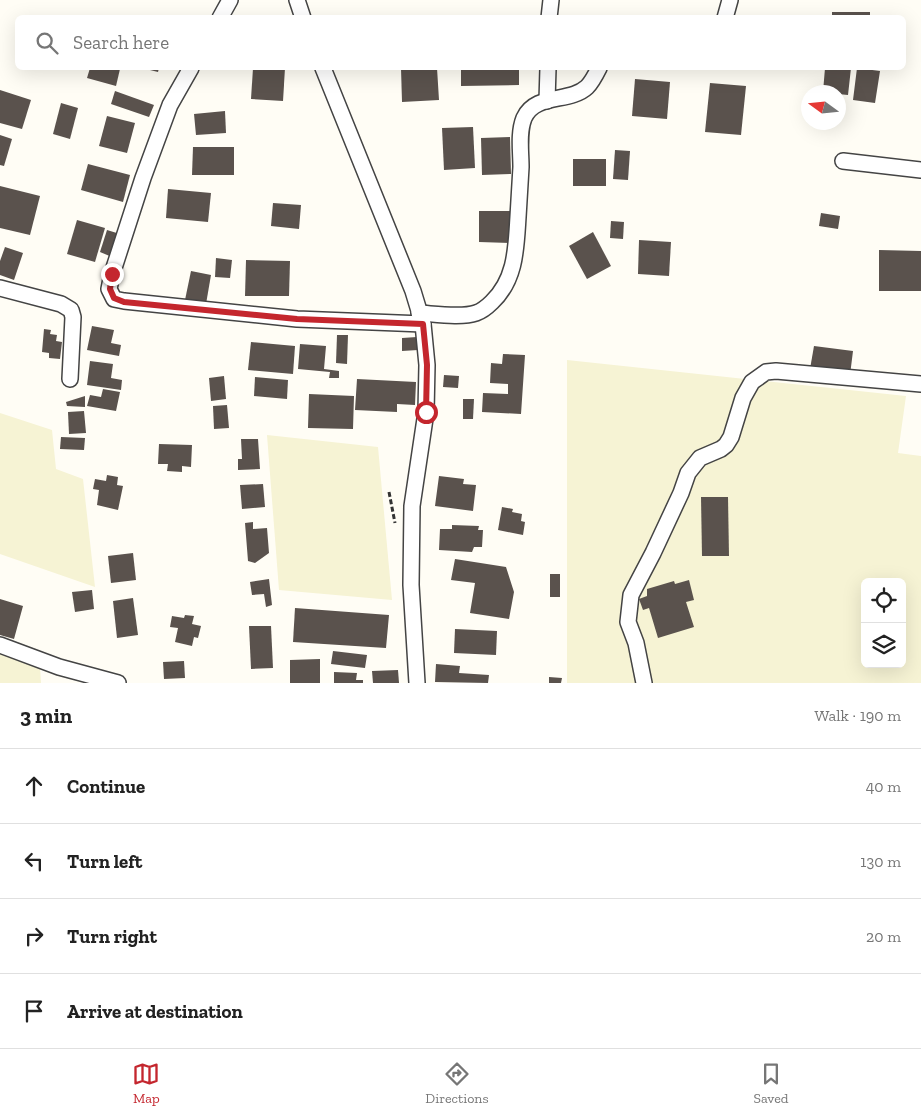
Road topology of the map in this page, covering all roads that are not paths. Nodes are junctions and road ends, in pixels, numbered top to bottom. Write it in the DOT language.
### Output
graph roads {
  1 [pos="230,0"];
  2 [pos="296,0"];
  3 [pos="551,0"];
  4 [pos="730,0"];
  5 [pos="222,15"];
  6 [pos="302,15"];
  7 [pos="549,15"];
  8 [pos="726,15"];
  9 [pos="190,70"];
  10 [pos="324,70"];
  11 [pos="548,70"];
  12 [pos="598,70"];
  13 [pos="547,101"];
  14 [pos="843,161"];
  15 [pos="921,170"];
  16 [pos="0,288"];
  17 [pos="421,319"];
  18 [pos="70,379"];
  19 [pos="921,384"];
  20 [pos="0,645"];
  21 [pos="118,683"];
  22 [pos="417,683"];
  23 [pos="644,683"];
  1 -- 5 [label="street"];
  2 -- 6 [label="street"];
  3 -- 7 [label="street"];
  4 -- 8 [label="street"];
  9 -- 17 [label="street"];
  10 -- 17 [label="street"];
  11 -- 13 [label="street"];
  12 -- 13 [label="street"];
  13 -- 17 [label="street"];
  14 -- 15 [label="street"];
  16 -- 18 [label="street"];
  17 -- 22 [label="street"];
  19 -- 23 [label="street"];
  20 -- 21 [label="street"];
}
